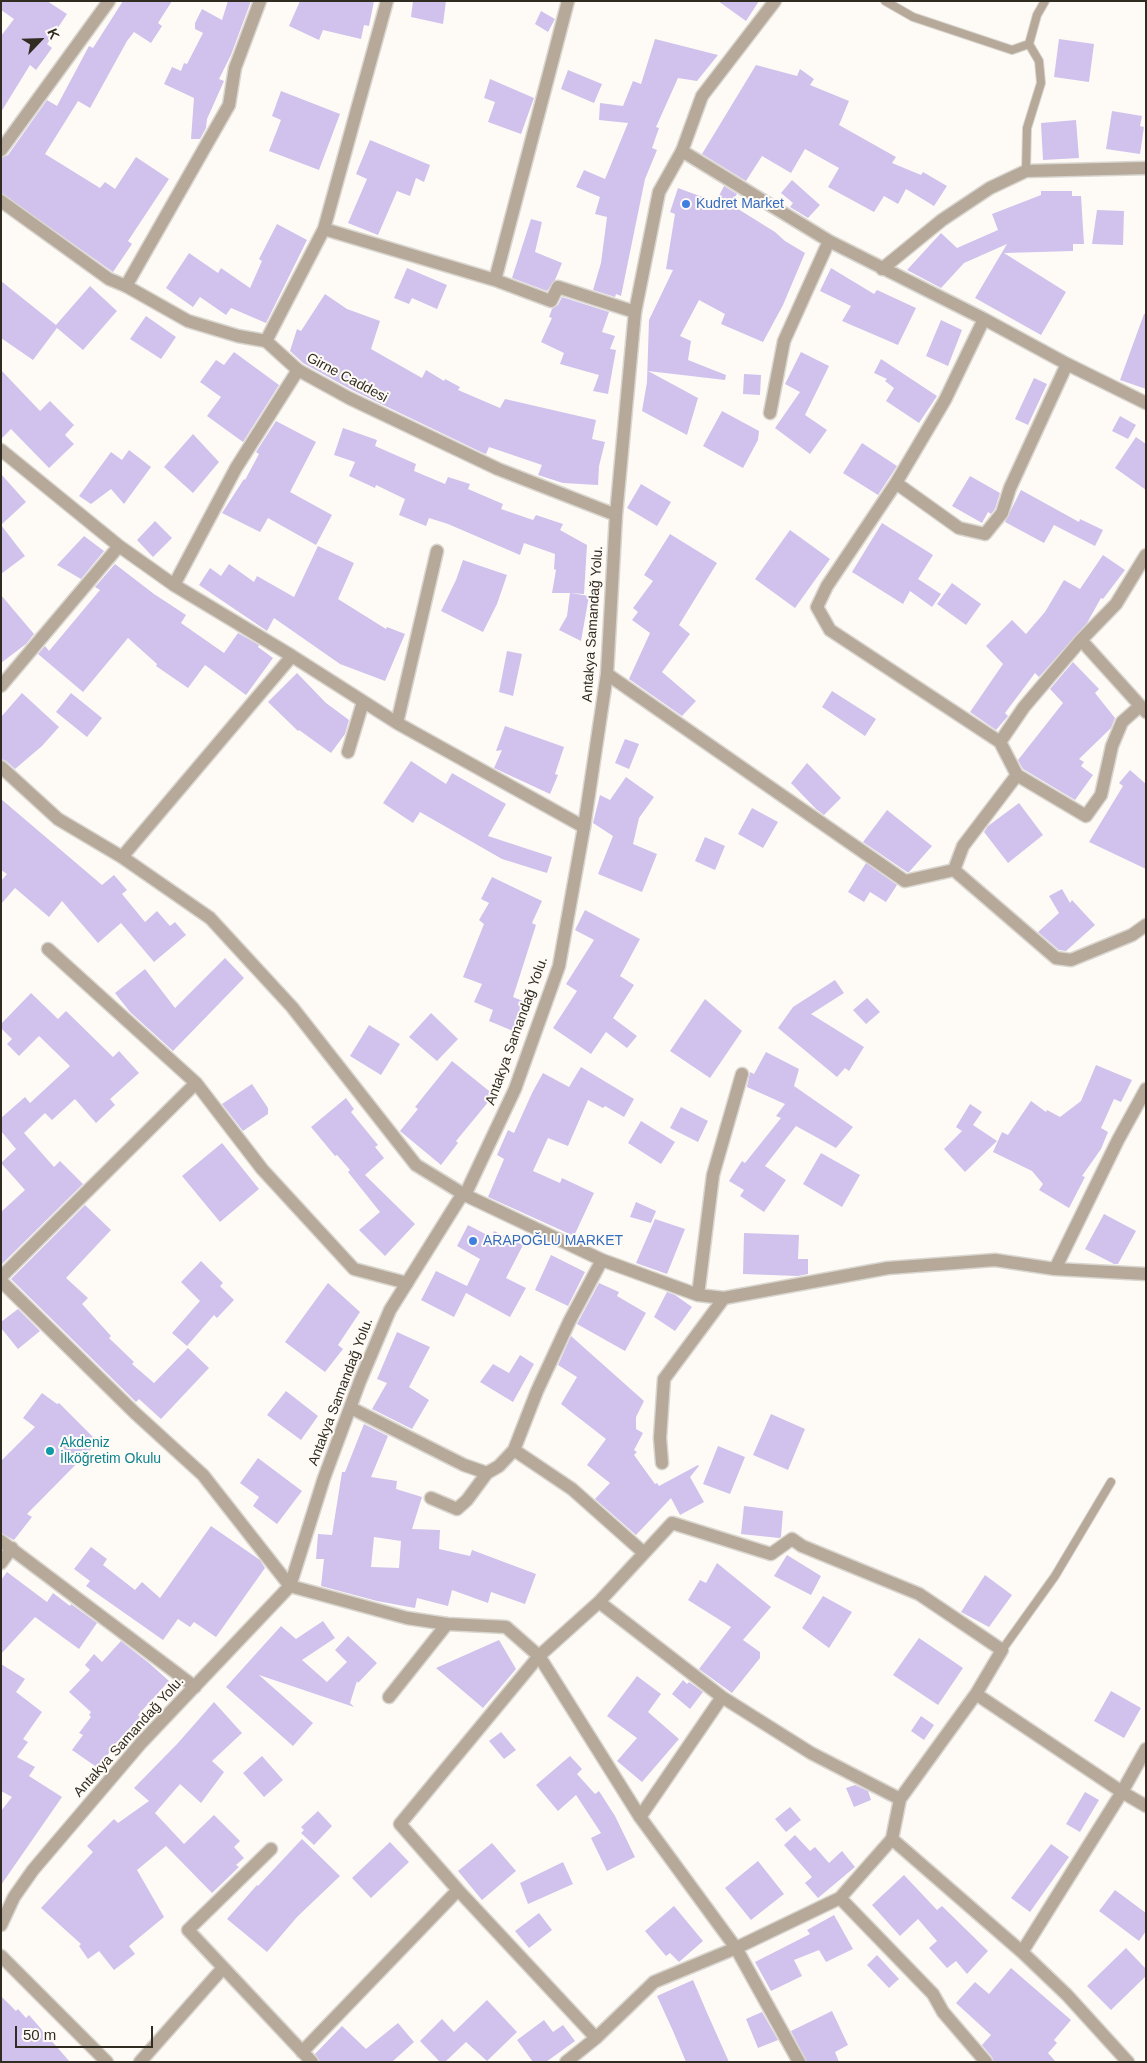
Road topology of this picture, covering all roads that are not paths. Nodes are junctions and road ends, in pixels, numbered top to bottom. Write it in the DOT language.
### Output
graph roads {
  1 [pos="109,1"];
  2 [pos="260,1"];
  3 [pos="387,1"];
  4 [pos="568,1"];
  5 [pos="775,1"];
  6 [pos="885,1"];
  7 [pos="1045,1"];
  8 [pos="1029,44"];
  9 [pos="1,150"];
  10 [pos="682,151"];
  11 [pos="1146,168"];
  12 [pos="1026,171"];
  13 [pos="1,202"];
  14 [pos="324,229"];
  15 [pos="829,241"];
  16 [pos="882,268"];
  17 [pos="495,280"];
  18 [pos="126,286"];
  19 [pos="635,312"];
  20 [pos="984,319"];
  21 [pos="266,341"];
  22 [pos="1067,364"];
  23 [pos="298,370"];
  24 [pos="1146,403"];
  25 [pos="770,413"];
  26 [pos="1,450"];
  27 [pos="896,483"];
  28 [pos="616,515"];
  29 [pos="119,546"];
  30 [pos="437,551"];
  31 [pos="1146,555"];
  32 [pos="174,586"];
  33 [pos="1081,640"];
  34 [pos="292,656"];
  35 [pos="607,674"];
  36 [pos="1,686"];
  37 [pos="363,702"];
  38 [pos="1143,709"];
  39 [pos="397,723"];
  40 [pos="1000,742"];
  41 [pos="348,752"];
  42 [pos="1,767"];
  43 [pos="1018,775"];
  44 [pos="584,827"];
  45 [pos="122,857"];
  46 [pos="954,870"];
  47 [pos="1146,925"];
  48 [pos="48,949"];
  49 [pos="742,1074"];
  50 [pos="196,1083"];
  51 [pos="1146,1090"];
  52 [pos="465,1195"];
  53 [pos="602,1260"];
  54 [pos="1055,1269"];
  55 [pos="1146,1274"];
  56 [pos="1,1277"];
  57 [pos="1,1281"];
  58 [pos="407,1283"];
  59 [pos="698,1295"];
  60 [pos="724,1298"];
  61 [pos="351,1408"];
  62 [pos="514,1450"];
  63 [pos="662,1463"];
  64 [pos="487,1473"];
  65 [pos="1111,1482"];
  66 [pos="431,1498"];
  67 [pos="6,1544"];
  68 [pos="644,1553"];
  69 [pos="1,1563"];
  70 [pos="290,1586"];
  71 [pos="599,1602"];
  72 [pos="447,1624"];
  73 [pos="1002,1650"];
  74 [pos="539,1656"];
  75 [pos="195,1687"];
  76 [pos="976,1694"];
  77 [pos="722,1696"];
  78 [pos="389,1697"];
  79 [pos="1146,1749"];
  80 [pos="1122,1792"];
  81 [pos="900,1799"];
  82 [pos="1146,1806"];
  83 [pos="640,1817"];
  84 [pos="892,1839"];
  85 [pos="270,1849"];
  86 [pos="458,1890"];
  87 [pos="840,1898"];
  88 [pos="1,1924"];
  89 [pos="736,1948"];
  90 [pos="1022,1952"];
  91 [pos="1,1956"];
  92 [pos="223,1968"];
  93 [pos="596,2038"];
  94 [pos="302,2052"];
  95 [pos="107,2062"];
  96 [pos="140,2062"];
  97 [pos="312,2062"];
  98 [pos="566,2062"];
  99 [pos="799,2062"];
  100 [pos="986,2062"];
  101 [pos="1128,2062"];
  1 -- 9 [label="street"];
  2 -- 18 [label="street"];
  3 -- 14 [label="street"];
  4 -- 17 [label="street"];
  5 -- 10 [label="street, Antakya Samandağ Yolu."];
  6 -- 8 [label="lane"];
  7 -- 8 [label="lane"];
  8 -- 12 [label="lane"];
  10 -- 15 [label="street"];
  10 -- 19 [label="street, Antakya Samandağ Yolu."];
  11 -- 12 [label="street"];
  12 -- 16 [label="street"];
  13 -- 18 [label="street"];
  14 -- 17 [label="street"];
  14 -- 21 [label="street"];
  15 -- 16 [label="street"];
  15 -- 25 [label="street"];
  16 -- 20 [label="street"];
  17 -- 19 [label="street"];
  18 -- 21 [label="street"];
  19 -- 28 [label="street, Antakya Samandağ Yolu."];
  20 -- 22 [label="street"];
  20 -- 27 [label="street"];
  21 -- 23 [label="street, Girne Caddesi"];
  22 -- 24 [label="street"];
  22 -- 27 [label="street"];
  23 -- 28 [label="street, Girne Caddesi"];
  23 -- 32 [label="street"];
  26 -- 29 [label="street"];
  27 -- 40 [label="street"];
  28 -- 35 [label="street, Antakya Samandağ Yolu."];
  29 -- 32 [label="street"];
  29 -- 36 [label="street"];
  30 -- 39 [label="street"];
  31 -- 33 [label="street"];
  32 -- 34 [label="street"];
  33 -- 38 [label="street"];
  33 -- 40 [label="street"];
  34 -- 37 [label="street"];
  34 -- 45 [label="street"];
  35 -- 44 [label="street, Antakya Samandağ Yolu."];
  35 -- 46 [label="street"];
  37 -- 39 [label="street"];
  37 -- 41 [label="street"];
  38 -- 43 [label="street"];
  39 -- 44 [label="street"];
  40 -- 43 [label="street"];
  42 -- 45 [label="street"];
  43 -- 46 [label="street"];
  44 -- 52 [label="street, Antakya Samandağ Yolu."];
  45 -- 52 [label="street"];
  46 -- 47 [label="street"];
  48 -- 50 [label="street"];
  49 -- 59 [label="street"];
  50 -- 56 [label="street"];
  50 -- 58 [label="street"];
  51 -- 54 [label="street"];
  52 -- 53 [label="street"];
  52 -- 58 [label="street, Antakya Samandağ Yolu."];
  53 -- 59 [label="street"];
  53 -- 62 [label="street"];
  54 -- 55 [label="street"];
  54 -- 60 [label="street"];
  57 -- 70 [label="street"];
  58 -- 61 [label="street, Antakya Samandağ Yolu."];
  59 -- 60 [label="street"];
  60 -- 63 [label="street"];
  61 -- 64 [label="street"];
  61 -- 70 [label="street, Antakya Samandağ Yolu."];
  62 -- 64 [label="street"];
  62 -- 68 [label="street"];
  64 -- 66 [label="street"];
  65 -- 73 [label="lane"];
  67 -- 69 [label="street"];
  67 -- 75 [label="street"];
  68 -- 71 [label="street"];
  68 -- 73 [label="street"];
  70 -- 72 [label="street"];
  70 -- 75 [label="street, Antakya Samandağ Yolu."];
  71 -- 74 [label="street"];
  71 -- 77 [label="street"];
  72 -- 74 [label="street"];
  72 -- 78 [label="street"];
  73 -- 76 [label="street"];
  74 -- 83 [label="street"];
  74 -- 86 [label="street"];
  75 -- 88 [label="street, Antakya Samandağ Yolu."];
  76 -- 80 [label="street"];
  76 -- 81 [label="street"];
  77 -- 81 [label="street"];
  77 -- 83 [label="street"];
  79 -- 80 [label="street"];
  80 -- 82 [label="street"];
  80 -- 90 [label="street"];
  81 -- 84 [label="street"];
  83 -- 89 [label="street"];
  84 -- 87 [label="street"];
  84 -- 90 [label="street"];
  85 -- 92 [label="street"];
  86 -- 93 [label="street"];
  86 -- 94 [label="street"];
  87 -- 89 [label="street"];
  87 -- 100 [label="street"];
  89 -- 93 [label="street"];
  89 -- 99 [label="street"];
  90 -- 101 [label="street"];
  91 -- 95 [label="street"];
  92 -- 94 [label="street"];
  92 -- 96 [label="street"];
  93 -- 98 [label="street"];
  94 -- 97 [label="street"];
}
